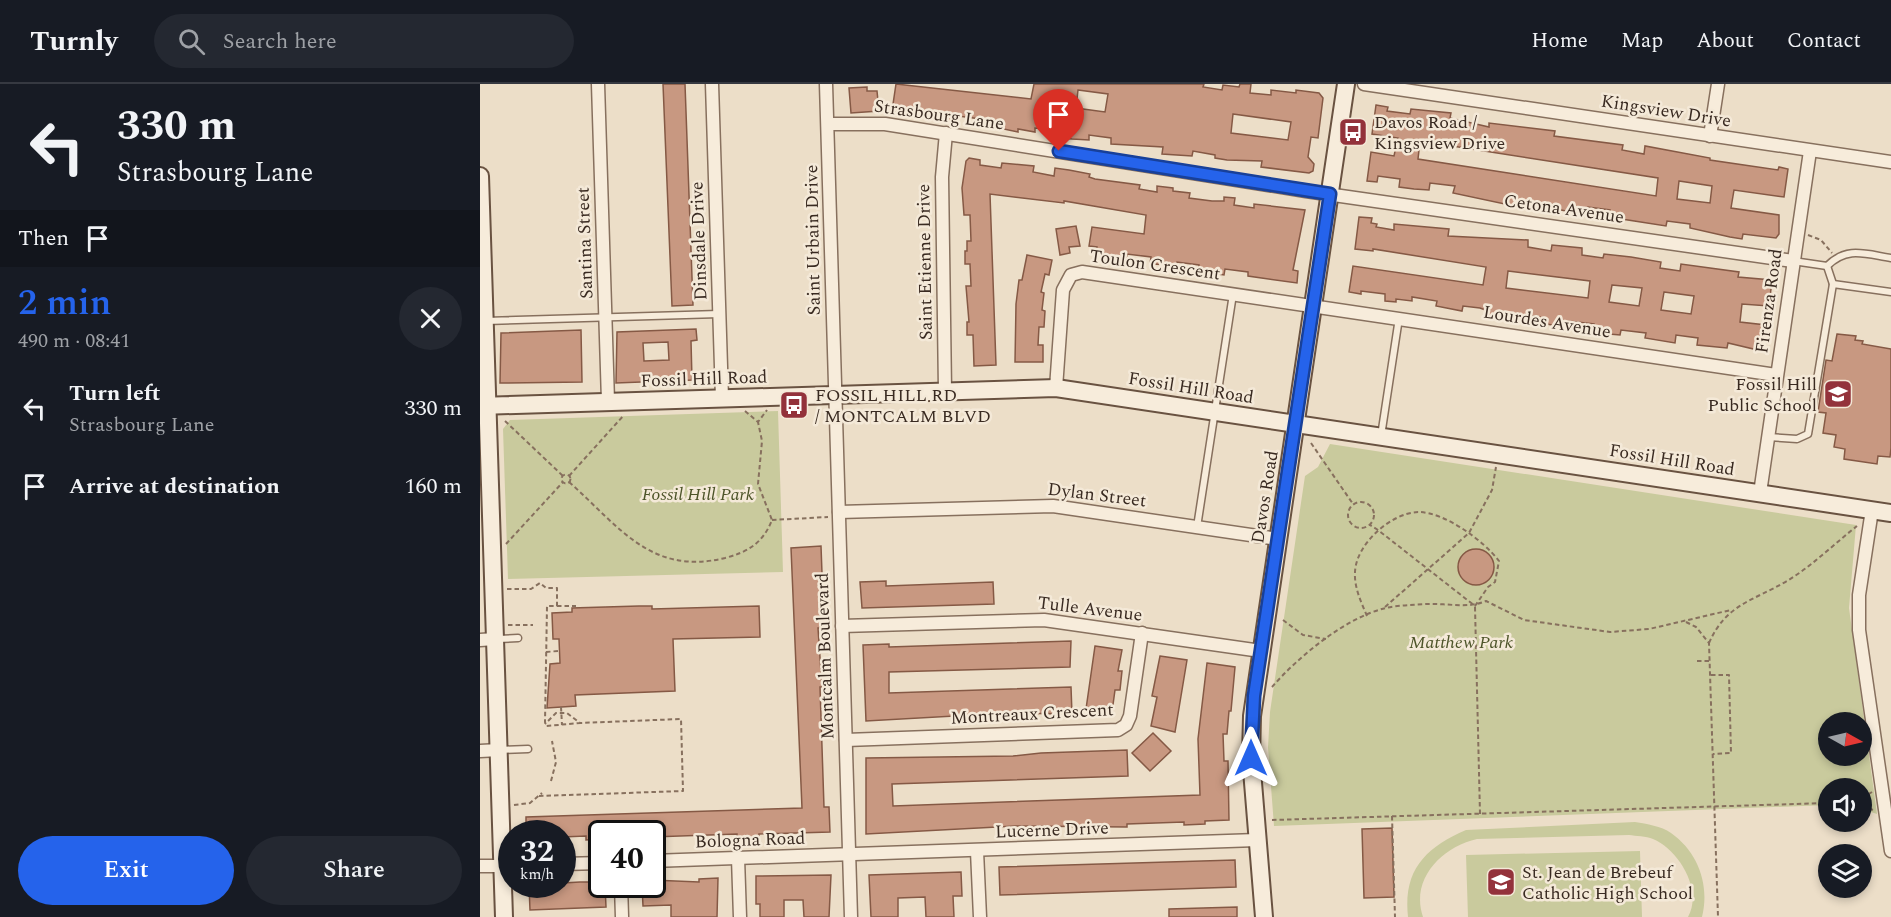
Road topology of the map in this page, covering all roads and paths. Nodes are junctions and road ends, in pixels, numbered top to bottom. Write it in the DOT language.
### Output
graph roads {
  1 [pos="598,84"];
  2 [pos="712,84"];
  3 [pos="826,84"];
  4 [pos="1346,84"];
  5 [pos="1364,84"];
  6 [pos="1718,84"];
  7 [pos="828,124"];
  8 [pos="946,133"];
  9 [pos="1710,136"];
  10 [pos="1810,151"];
  11 [pos="1891,162"];
  12 [pos="480,176"];
  13 [pos="1330,194"];
  14 [pos="1808,235"];
  15 [pos="1836,257"];
  16 [pos="1891,258"];
  17 [pos="1792,261"];
  18 [pos="1827,266"];
  19 [pos="1833,284"];
  20 [pos="1891,292"];
  21 [pos="1233,293"];
  22 [pos="1313,306"];
  23 [pos="719,314"];
  24 [pos="605,317"];
  25 [pos="1399,318"];
  26 [pos="482,321"];
  27 [pos="1776,375"];
  28 [pos="1056,388"];
  29 [pos="945,390"];
  30 [pos="834,394"];
  31 [pos="722,398"];
  32 [pos="608,401"];
  33 [pos="484,406"];
  34 [pos="767,410"];
  35 [pos="745,411"];
  36 [pos="1214,411"];
  37 [pos="624,415"];
  38 [pos="506,421"];
  39 [pos="758,422"];
  40 [pos="1295,423"];
  41 [pos="1381,436"];
  42 [pos="1767,437"];
  43 [pos="1311,443"];
  44 [pos="1496,468"];
  45 [pos="562,476"];
  46 [pos="569,476"];
  47 [pos="563,482"];
  48 [pos="569,482"];
  49 [pos="1760,493"];
  50 [pos="1353,504"];
  51 [pos="1872,510"];
  52 [pos="1891,513"];
  53 [pos="834,515"];
  54 [pos="772,520"];
  55 [pos="1370,525"];
  56 [pos="1858,525"];
  57 [pos="486,526"];
  58 [pos="1197,527"];
  59 [pos="1378,530"];
  60 [pos="1469,533"];
  61 [pos="1278,539"];
  62 [pos="506,544"];
  63 [pos="1427,569"];
  64 [pos="507,590"];
  65 [pos="557,606"];
  66 [pos="576,606"];
  67 [pos="1475,606"];
  68 [pos="1383,608"];
  69 [pos="1731,610"];
  70 [pos="1367,616"];
  71 [pos="1283,620"];
  72 [pos="1685,622"];
  73 [pos="508,625"];
  74 [pos="533,625"];
  75 [pos="842,626"];
  76 [pos="1142,633"];
  77 [pos="518,638"];
  78 [pos="1326,639"];
  79 [pos="488,640"];
  80 [pos="1709,643"];
  81 [pos="546,651"];
  82 [pos="558,651"];
  83 [pos="1261,651"];
  84 [pos="1697,661"];
  85 [pos="1710,661"];
  86 [pos="1711,675"];
  87 [pos="1272,687"];
  88 [pos="561,707"];
  89 [pos="561,713"];
  90 [pos="580,723"];
  91 [pos="545,724"];
  92 [pos="562,725"];
  93 [pos="846,740"];
  94 [pos="552,741"];
  95 [pos="528,749"];
  96 [pos="499,750"];
  97 [pos="480,751"];
  98 [pos="1713,754"];
  99 [pos="551,781"];
  100 [pos="1818,803"];
  101 [pos="514,805"];
  102 [pos="1715,807"];
  103 [pos="1480,814"];
  104 [pos="1392,816"];
  105 [pos="504,820"];
  106 [pos="1272,820"];
  107 [pos="1257,840"];
  108 [pos="977,851"];
  109 [pos="1891,851"];
  110 [pos="849,855"];
  111 [pos="738,858"];
  112 [pos="666,861"];
  113 [pos="480,866"];
  114 [pos="498,866"];
  115 [pos="505,898"];
  116 [pos="621,898"];
  117 [pos="504,917"];
  118 [pos="622,917"];
  119 [pos="740,917"];
  120 [pos="851,917"];
  121 [pos="980,917"];
  122 [pos="1264,917"];
  123 [pos="1395,917"];
  124 [pos="1718,917"];
  1 -- 24 [label="street, Santina Street"];
  2 -- 23 [label="street, Dinsdale Drive"];
  3 -- 7 [label="street, Saint Urbain Drive"];
  4 -- 13 [label="street, Davos Road"];
  5 -- 9 [label="street, Kingsview Drive"];
  6 -- 9 [label="street"];
  7 -- 8 [label="street, Strasbourg Lane"];
  7 -- 30 [label="street, Saint Urbain Drive"];
  8 -- 13 [label="street, Strasbourg Lane"];
  8 -- 29 [label="street, Saint Etienne Drive"];
  9 -- 10 [label="street, Kingsview Drive"];
  10 -- 11 [label="street, Kingsview Drive"];
  10 -- 17 [label="street, Firenza Road"];
  12 -- 26 [label="street"];
  13 -- 17 [label="street, Cetona Avenue"];
  13 -- 22 [label="street, Davos Road"];
  14 -- 15 [label="path"];
  15 -- 16 [label="lane"];
  15 -- 18 [label="lane"];
  17 -- 18 [label="lane"];
  17 -- 27 [label="street, Firenza Road"];
  18 -- 19 [label="lane"];
  19 -- 20 [label="lane"];
  19 -- 42 [label="lane"];
  21 -- 22 [label="street, Toulon Crescent"];
  21 -- 28 [label="street, Toulon Crescent"];
  21 -- 36 [label="lane"];
  22 -- 25 [label="street, Lourdes Avenue"];
  22 -- 40 [label="street, Davos Road"];
  23 -- 24 [label="lane"];
  23 -- 31 [label="street, Dinsdale Drive"];
  24 -- 26 [label="lane"];
  24 -- 32 [label="street, Santina Street"];
  25 -- 27 [label="street, Lourdes Avenue"];
  25 -- 41 [label="lane"];
  26 -- 33 [label="street"];
  27 -- 42 [label="street, Firenza Road"];
  28 -- 29 [label="street, Fossil Hill Road"];
  28 -- 36 [label="street, Fossil Hill Road"];
  29 -- 30 [label="street, Fossil Hill Road"];
  30 -- 31 [label="street, Fossil Hill Road"];
  30 -- 53 [label="street, Montcalm Boulevard"];
  31 -- 32 [label="street, Fossil Hill Road"];
  32 -- 33 [label="street, Fossil Hill Road"];
  33 -- 57 [label="street"];
  34 -- 39 [label="path"];
  35 -- 39 [label="path"];
  36 -- 40 [label="street, Fossil Hill Road"];
  36 -- 58 [label="lane"];
  37 -- 46 [label="path"];
  38 -- 45 [label="path"];
  39 -- 54 [label="path"];
  40 -- 41 [label="street, Fossil Hill Road"];
  40 -- 61 [label="street, Davos Road"];
  41 -- 49 [label="street, Fossil Hill Road"];
  42 -- 49 [label="street, Firenza Road"];
  43 -- 50 [label="path"];
  44 -- 60 [label="path"];
  45 -- 46 [label="path"];
  45 -- 47 [label="path"];
  46 -- 48 [label="path"];
  47 -- 48 [label="path"];
  47 -- 62 [label="path"];
  48 -- 54 [label="path"];
  49 -- 51 [label="street, Fossil Hill Road"];
  50 -- 55 [label="path"];
  50 -- 55 [label="path"];
  51 -- 52 [label="street, Fossil Hill Road"];
  51 -- 109 [label="street"];
  53 -- 54 [label="path"];
  53 -- 58 [label="street, Dylan Street"];
  53 -- 75 [label="street, Montcalm Boulevard"];
  55 -- 59 [label="path"];
  56 -- 69 [label="path"];
  57 -- 79 [label="street"];
  58 -- 61 [label="street, Dylan Street"];
  59 -- 60 [label="path"];
  59 -- 63 [label="path"];
  59 -- 70 [label="path"];
  60 -- 63 [label="path"];
  60 -- 67 [label="path"];
  61 -- 83 [label="street, Davos Road"];
  63 -- 67 [label="path"];
  63 -- 68 [label="path"];
  64 -- 65 [label="path"];
  65 -- 66 [label="path"];
  65 -- 81 [label="path"];
  67 -- 68 [label="path"];
  67 -- 72 [label="path"];
  67 -- 103 [label="path"];
  68 -- 70 [label="path"];
  69 -- 72 [label="path"];
  69 -- 80 [label="path"];
  70 -- 78 [label="path"];
  71 -- 78 [label="path"];
  72 -- 80 [label="path"];
  73 -- 74 [label="path"];
  75 -- 76 [label="street, Tulle Avenue"];
  75 -- 93 [label="street, Montcalm Boulevard"];
  76 -- 83 [label="street, Tulle Avenue"];
  76 -- 93 [label="street, Montreaux Crescent"];
  77 -- 79 [label="lane"];
  78 -- 87 [label="path"];
  79 -- 96 [label="street"];
  80 -- 85 [label="path"];
  81 -- 82 [label="path"];
  81 -- 91 [label="path"];
  83 -- 107 [label="street, Davos Road"];
  84 -- 85 [label="path"];
  85 -- 86 [label="path"];
  86 -- 98 [label="path"];
  86 -- 98 [label="path"];
  88 -- 89 [label="path"];
  89 -- 90 [label="path"];
  89 -- 91 [label="path"];
  89 -- 92 [label="path"];
  90 -- 92 [label="path"];
  90 -- 101 [label="path"];
  91 -- 92 [label="path"];
  93 -- 110 [label="street, Montcalm Boulevard"];
  94 -- 99 [label="path"];
  95 -- 96 [label="lane"];
  96 -- 97 [label="street"];
  96 -- 105 [label="street"];
  98 -- 102 [label="path"];
  100 -- 102 [label="path"];
  102 -- 103 [label="path"];
  102 -- 124 [label="path"];
  103 -- 104 [label="path"];
  104 -- 106 [label="path"];
  104 -- 123 [label="path"];
  107 -- 108 [label="street, Lucerne Drive"];
  107 -- 122 [label="street, Davos Road"];
  108 -- 110 [label="street, Lucerne Drive"];
  108 -- 121 [label="street"];
  110 -- 111 [label="street, Bologna Road"];
  110 -- 120 [label="street, Montcalm Boulevard"];
  111 -- 112 [label="street, Bologna Road"];
  111 -- 119 [label="street"];
  113 -- 114 [label="street"];
  115 -- 117 [label="street"];
  116 -- 118 [label="street"];
}
